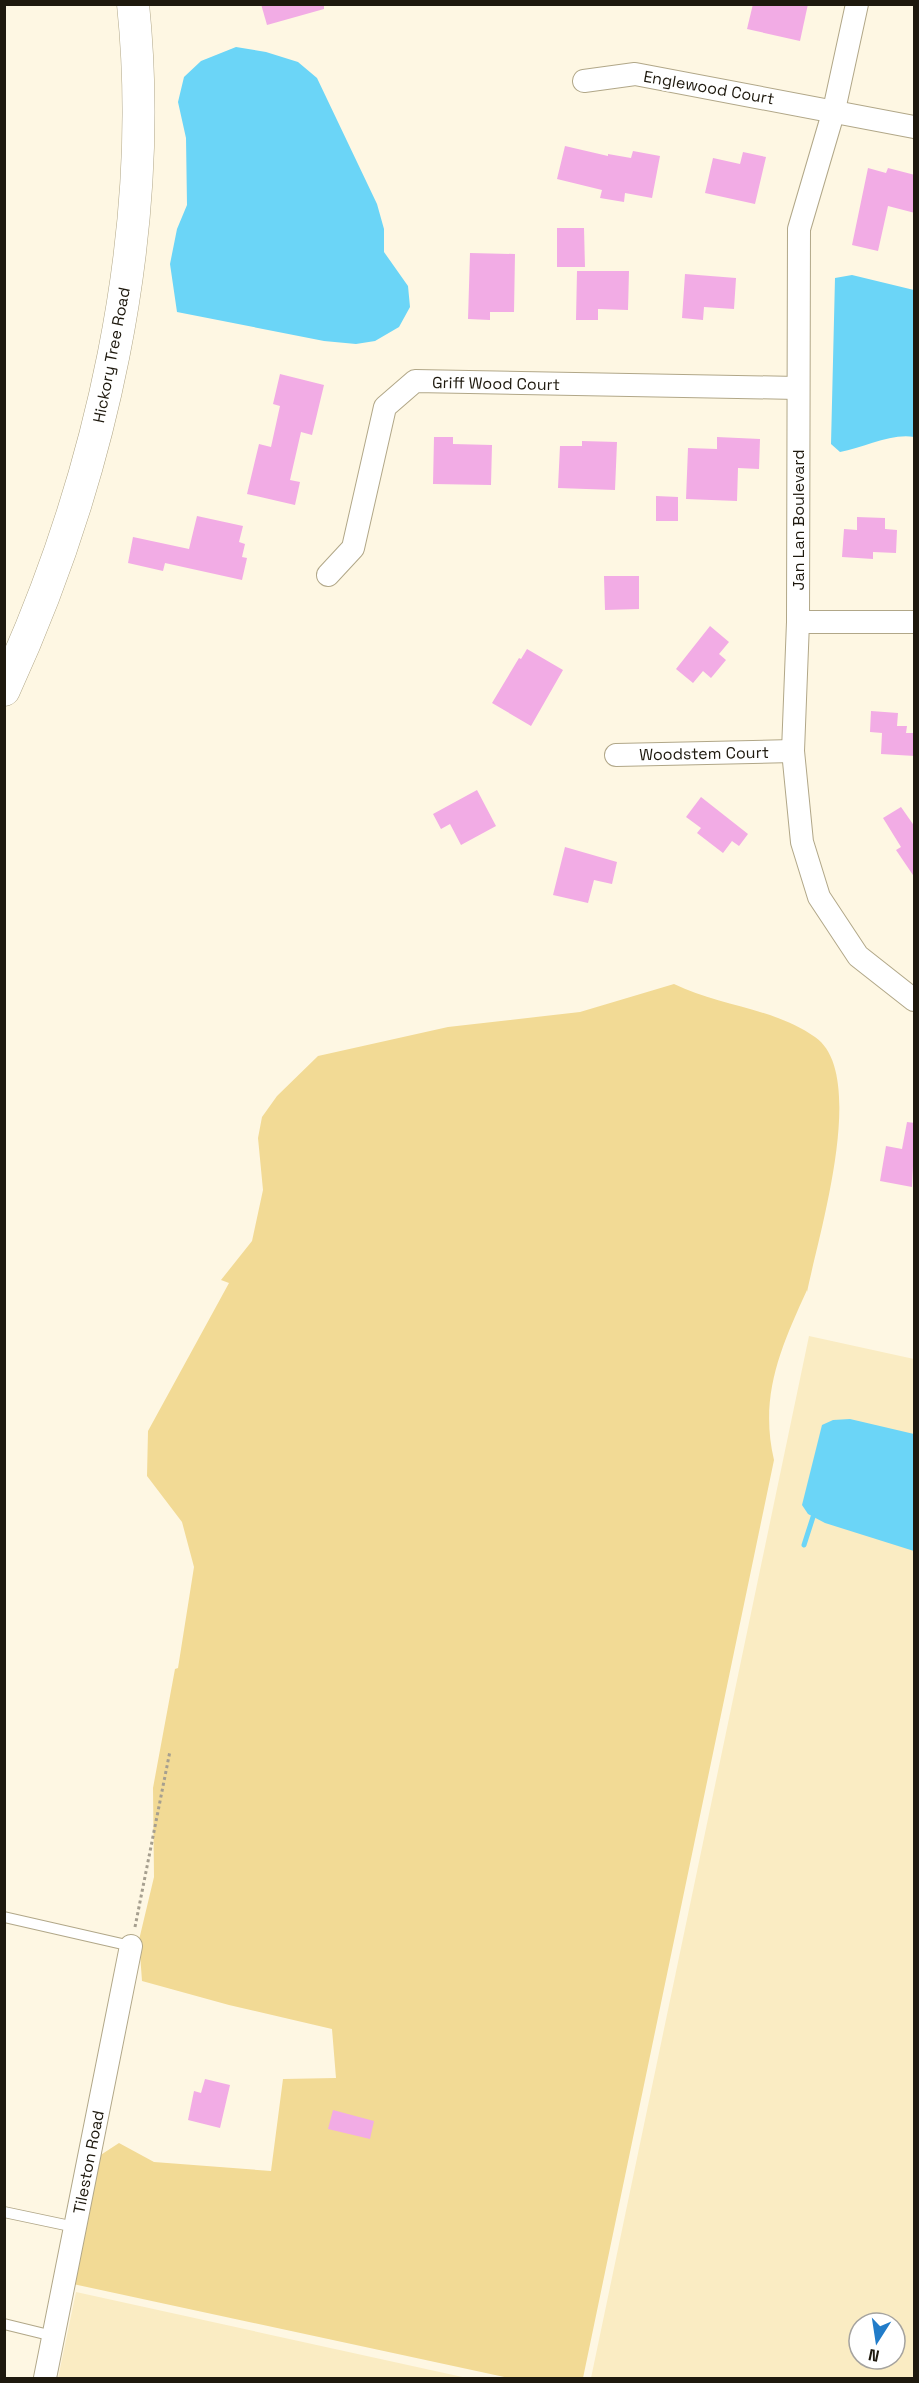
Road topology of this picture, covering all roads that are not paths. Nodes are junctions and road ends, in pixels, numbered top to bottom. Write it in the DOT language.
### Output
graph roads {
  1 [pos="133,4"];
  2 [pos="857,4"];
  3 [pos="585,81"];
  4 [pos="834,110"];
  5 [pos="915,128"];
  6 [pos="797,388"];
  7 [pos="327,575"];
  8 [pos="798,622"];
  9 [pos="915,622"];
  10 [pos="4,690"];
  11 [pos="793,751"];
  12 [pos="615,754"];
  13 [pos="915,1000"];
  14 [pos="4,1917"];
  15 [pos="131,1946"];
  16 [pos="4,2212"];
  17 [pos="75,2227"];
  18 [pos="4,2324"];
  19 [pos="53,2336"];
  20 [pos="45,2379"];
  1 -- 10 [label="street, Hickory Tree Road"];
  2 -- 4 [label="street, Jan Lan Boulevard"];
  3 -- 4 [label="street, Englewood Court"];
  4 -- 5 [label="street, Englewood Court"];
  4 -- 6 [label="street, Jan Lan Boulevard"];
  6 -- 7 [label="street, Griff Wood Court"];
  6 -- 8 [label="street, Jan Lan Boulevard"];
  8 -- 9 [label="street"];
  8 -- 11 [label="street, Jan Lan Boulevard"];
  11 -- 12 [label="street, Woodstem Court"];
  11 -- 13 [label="street, Jan Lan Boulevard"];
  14 -- 15 [label="lane"];
  15 -- 17 [label="street, Tileston Road"];
  16 -- 17 [label="lane"];
  17 -- 19 [label="street, Tileston Road"];
  18 -- 19 [label="lane"];
  19 -- 20 [label="street, Tileston Road"];
}
